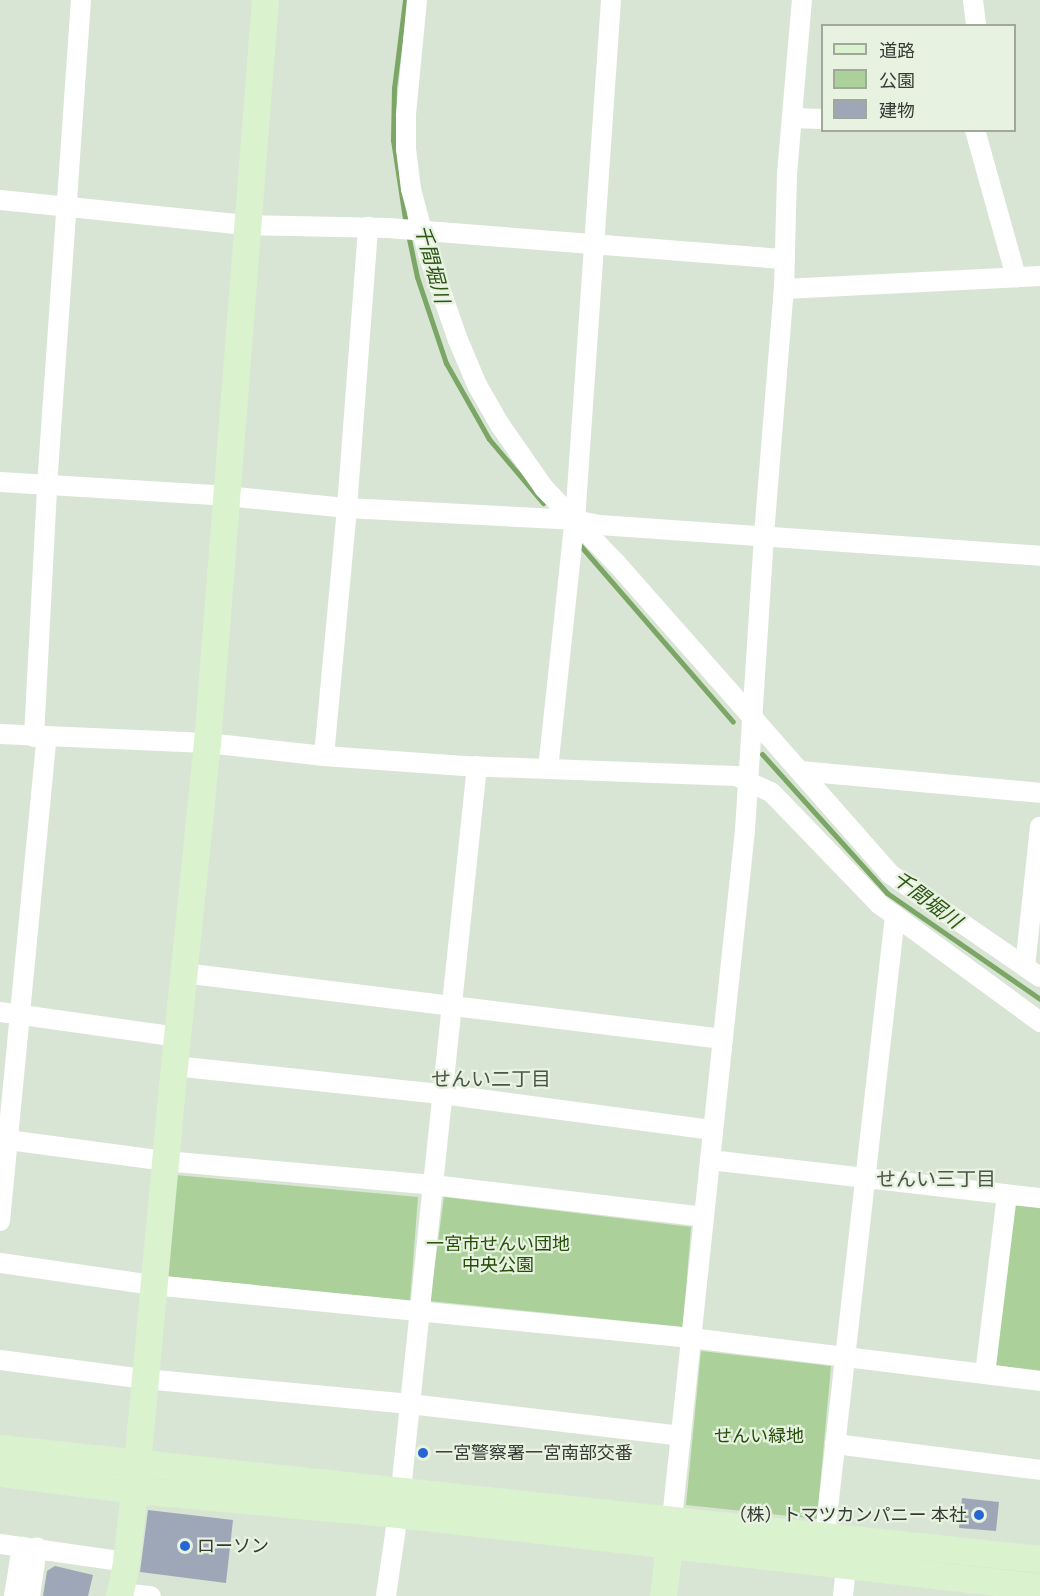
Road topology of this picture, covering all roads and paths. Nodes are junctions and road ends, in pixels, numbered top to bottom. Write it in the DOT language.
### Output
graph roads {
  1 [pos="81,0"];
  2 [pos="265,0"];
  3 [pos="417,0"];
  4 [pos="611,0"];
  5 [pos="802,0"];
  6 [pos="973,0"];
  7 [pos="976,24"];
  8 [pos="792,118"];
  9 [pos="821,119"];
  10 [pos="976,132"];
  11 [pos="0,200"];
  12 [pos="68,205"];
  13 [pos="246,225"];
  14 [pos="368,227"];
  15 [pos="419,231"];
  16 [pos="595,244"];
  17 [pos="785,259"];
  18 [pos="1040,276"];
  19 [pos="1016,277"];
  20 [pos="784,289"];
  21 [pos="0,482"];
  22 [pos="47,486"];
  23 [pos="226,496"];
  24 [pos="347,508"];
  25 [pos="574,519"];
  26 [pos="764,535"];
  27 [pos="1040,556"];
  28 [pos="751,717"];
  29 [pos="0,734"];
  30 [pos="40,737"];
  31 [pos="207,743"];
  32 [pos="324,756"];
  33 [pos="477,766"];
  34 [pos="548,769"];
  35 [pos="800,771"];
  36 [pos="748,782"];
  37 [pos="1040,793"];
  38 [pos="1040,827"];
  39 [pos="895,916"];
  40 [pos="1033,972"];
  41 [pos="183,974"];
  42 [pos="452,1006"];
  43 [pos="9,1013"];
  44 [pos="1040,1022"];
  45 [pos="177,1037"];
  46 [pos="723,1039"];
  47 [pos="174,1066"];
  48 [pos="442,1094"];
  49 [pos="713,1130"];
  50 [pos="4,1139"];
  51 [pos="710,1160"];
  52 [pos="165,1161"];
  53 [pos="865,1179"];
  54 [pos="433,1185"];
  55 [pos="1007,1194"];
  56 [pos="1040,1198"];
  57 [pos="704,1217"];
  58 [pos="0,1221"];
  59 [pos="0,1263"];
  60 [pos="153,1285"];
  61 [pos="419,1312"];
  62 [pos="691,1338"];
  63 [pos="845,1356"];
  64 [pos="0,1360"];
  65 [pos="985,1374"];
  66 [pos="145,1379"];
  67 [pos="1040,1381"];
  68 [pos="410,1404"];
  69 [pos="681,1436"];
  70 [pos="835,1443"];
  71 [pos="0,1448"];
  72 [pos="1040,1470"];
  73 [pos="0,1473"];
  74 [pos="136,1477"];
  75 [pos="399,1502"];
  76 [pos="670,1532"];
  77 [pos="825,1535"];
  78 [pos="0,1544"];
  79 [pos="30,1547"];
  80 [pos="1040,1559"];
  81 [pos="126,1562"];
  82 [pos="846,1566"];
  83 [pos="1040,1587"];
  84 [pos="120,1595"];
  85 [pos="14,1596"];
  86 [pos="30,1596"];
  87 [pos="151,1596"];
  88 [pos="386,1596"];
  89 [pos="663,1596"];
  90 [pos="843,1596"];
  1 -- 12 [label="street"];
  2 -- 13 [label="street"];
  3 -- 15 [label="street"];
  4 -- 16 [label="street"];
  5 -- 8 [label="street"];
  6 -- 7 [label="street"];
  8 -- 9 [label="street"];
  8 -- 17 [label="street"];
  10 -- 19 [label="street"];
  11 -- 12 [label="street"];
  12 -- 13 [label="street"];
  12 -- 22 [label="street"];
  13 -- 14 [label="street"];
  13 -- 23 [label="street"];
  14 -- 15 [label="street"];
  14 -- 24 [label="street"];
  15 -- 16 [label="street"];
  15 -- 25 [label="street"];
  16 -- 17 [label="street"];
  16 -- 25 [label="street"];
  17 -- 20 [label="street"];
  18 -- 19 [label="street"];
  19 -- 20 [label="street"];
  20 -- 26 [label="street"];
  21 -- 22 [label="street"];
  22 -- 23 [label="street"];
  22 -- 30 [label="street"];
  23 -- 24 [label="street"];
  23 -- 31 [label="street"];
  24 -- 25 [label="street"];
  24 -- 32 [label="street"];
  25 -- 26 [label="street"];
  25 -- 28 [label="street"];
  25 -- 34 [label="street"];
  26 -- 27 [label="street"];
  26 -- 28 [label="street"];
  28 -- 35 [label="street"];
  28 -- 36 [label="street"];
  29 -- 30 [label="street"];
  30 -- 31 [label="street"];
  30 -- 43 [label="street"];
  31 -- 32 [label="street"];
  31 -- 41 [label="street"];
  32 -- 33 [label="street"];
  33 -- 34 [label="street"];
  33 -- 42 [label="street"];
  34 -- 36 [label="street"];
  35 -- 37 [label="street"];
  35 -- 40 [label="street"];
  36 -- 39 [label="street"];
  36 -- 46 [label="street"];
  38 -- 40 [label="street"];
  39 -- 44 [label="street"];
  39 -- 53 [label="street"];
  41 -- 42 [label="street"];
  41 -- 45 [label="street"];
  42 -- 46 [label="street"];
  42 -- 48 [label="street"];
  43 -- 45 [label="street"];
  43 -- 50 [label="street"];
  45 -- 47 [label="street"];
  46 -- 49 [label="street"];
  47 -- 48 [label="street"];
  47 -- 52 [label="street"];
  48 -- 49 [label="street"];
  48 -- 54 [label="street"];
  49 -- 51 [label="street"];
  50 -- 52 [label="street"];
  50 -- 58 [label="street"];
  51 -- 53 [label="street"];
  51 -- 57 [label="street"];
  52 -- 54 [label="street"];
  52 -- 60 [label="street"];
  53 -- 55 [label="street"];
  53 -- 63 [label="street"];
  54 -- 57 [label="street"];
  54 -- 61 [label="street"];
  55 -- 56 [label="street"];
  55 -- 65 [label="street"];
  57 -- 62 [label="street"];
  59 -- 60 [label="street"];
  60 -- 61 [label="street"];
  60 -- 66 [label="street"];
  61 -- 62 [label="street"];
  61 -- 68 [label="street"];
  62 -- 63 [label="street"];
  62 -- 69 [label="street"];
  63 -- 65 [label="street"];
  63 -- 70 [label="street"];
  64 -- 66 [label="street"];
  65 -- 67 [label="street"];
  66 -- 68 [label="street"];
  66 -- 74 [label="street"];
  68 -- 69 [label="street"];
  68 -- 75 [label="street"];
  69 -- 76 [label="street"];
  70 -- 72 [label="street"];
  70 -- 77 [label="street"];
  71 -- 74 [label="street"];
  73 -- 74 [label="street"];
  74 -- 75 [label="street"];
  74 -- 81 [label="street"];
  75 -- 76 [label="street"];
  75 -- 88 [label="street"];
  76 -- 77 [label="street"];
  76 -- 82 [label="street"];
  76 -- 89 [label="street"];
  77 -- 80 [label="street"];
  78 -- 79 [label="street"];
  79 -- 81 [label="street"];
  79 -- 85 [label="street"];
  79 -- 86 [label="street"];
  81 -- 84 [label="street"];
  82 -- 83 [label="street"];
  82 -- 90 [label="street"];
  84 -- 87 [label="street"];
}
